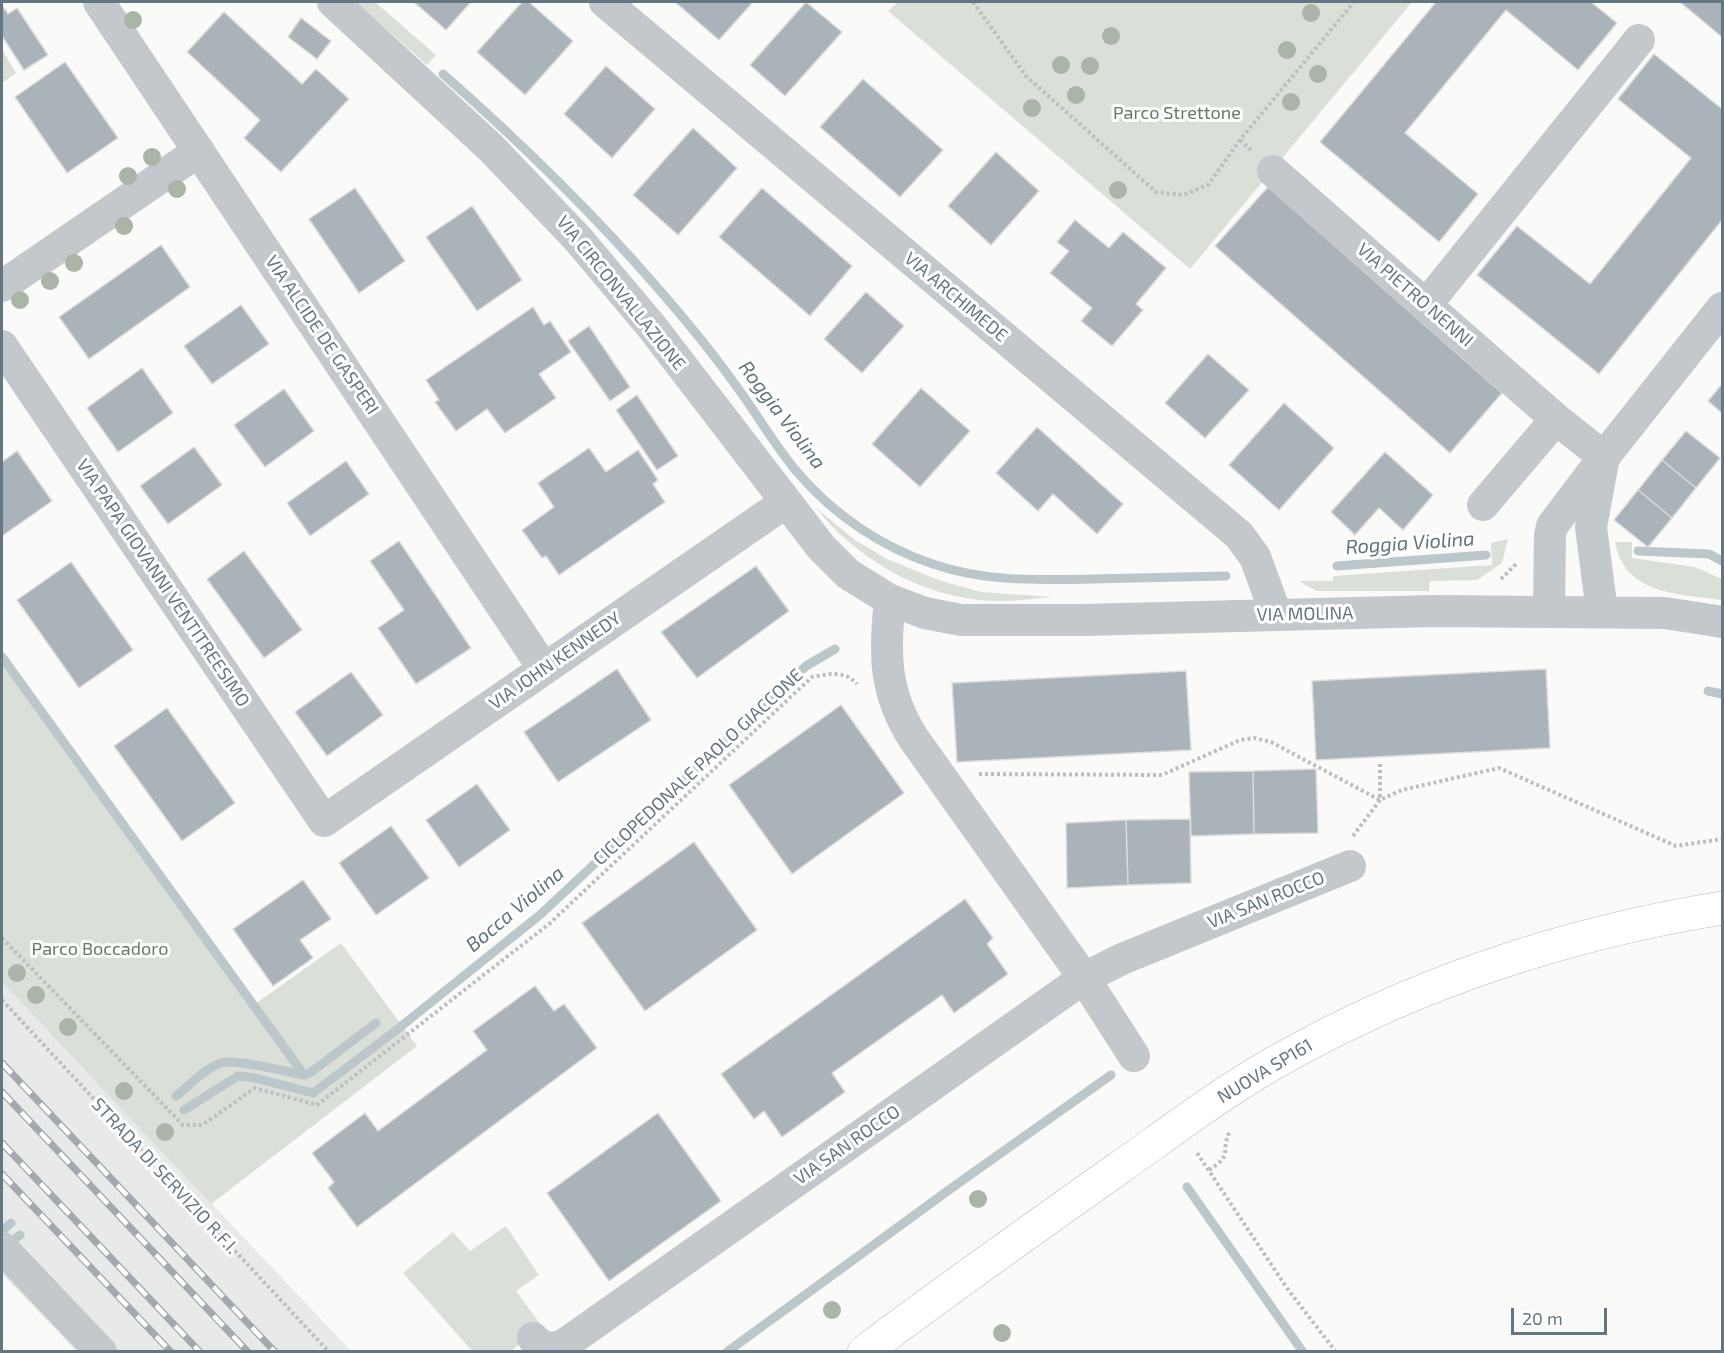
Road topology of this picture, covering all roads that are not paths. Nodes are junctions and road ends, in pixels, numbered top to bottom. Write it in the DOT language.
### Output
graph roads {
  1 [pos="99,2"];
  2 [pos="333,2"];
  3 [pos="605,2"];
  4 [pos="1639,40"];
  5 [pos="199,151"];
  6 [pos="1273,171"];
  7 [pos="2,286"];
  8 [pos="1426,304"];
  9 [pos="1722,308"];
  10 [pos="2,346"];
  11 [pos="1557,419"];
  12 [pos="1604,457"];
  13 [pos="786,502"];
  14 [pos="1483,505"];
  15 [pos="890,600"];
  16 [pos="1549,612"];
  17 [pos="1602,612"];
  18 [pos="1276,614"];
  19 [pos="1722,622"];
  20 [pos="544,669"];
  21 [pos="324,821"];
  22 [pos="1350,866"];
  23 [pos="1722,908"];
  24 [pos="1084,978"];
  25 [pos="1134,1056"];
  26 [pos="2,1248"];
  27 [pos="533,1338"];
  28 [pos="101,1352"];
  29 [pos="864,1352"];
  1 -- 5 [label="street, VIA ALCIDE DE GASPERI"];
  2 -- 13 [label="street, VIA CIRCONVALLAZIONE"];
  3 -- 18 [label="street, VIA ARCHIMEDE"];
  4 -- 8 [label="street"];
  5 -- 7 [label="street"];
  5 -- 20 [label="street, VIA ALCIDE DE GASPERI"];
  6 -- 8 [label="street, VIA PIETRO NENNI"];
  8 -- 11 [label="street, VIA PIETRO NENNI"];
  9 -- 12 [label="street"];
  10 -- 21 [label="street, VIA PAPA GIOVANNI VENTITREESIMO"];
  11 -- 12 [label="street, VIA PIETRO NENNI"];
  11 -- 14 [label="street"];
  12 -- 16 [label="street"];
  12 -- 17 [label="street"];
  13 -- 15 [label="street, VIA CIRCONVALLAZIONE"];
  13 -- 20 [label="street, VIA JOHN KENNEDY"];
  15 -- 18 [label="street, VIA MOLINA"];
  15 -- 24 [label="street"];
  16 -- 17 [label="street, VIA MOLINA"];
  16 -- 18 [label="street, VIA MOLINA"];
  17 -- 19 [label="street, VIA MOLINA"];
  20 -- 21 [label="street, VIA JOHN KENNEDY"];
  22 -- 24 [label="street, VIA SAN ROCCO"];
  23 -- 29 [label="main road, NUOVA SP161"];
  24 -- 25 [label="street"];
  24 -- 27 [label="street, VIA SAN ROCCO"];
  26 -- 28 [label="street"];
}
